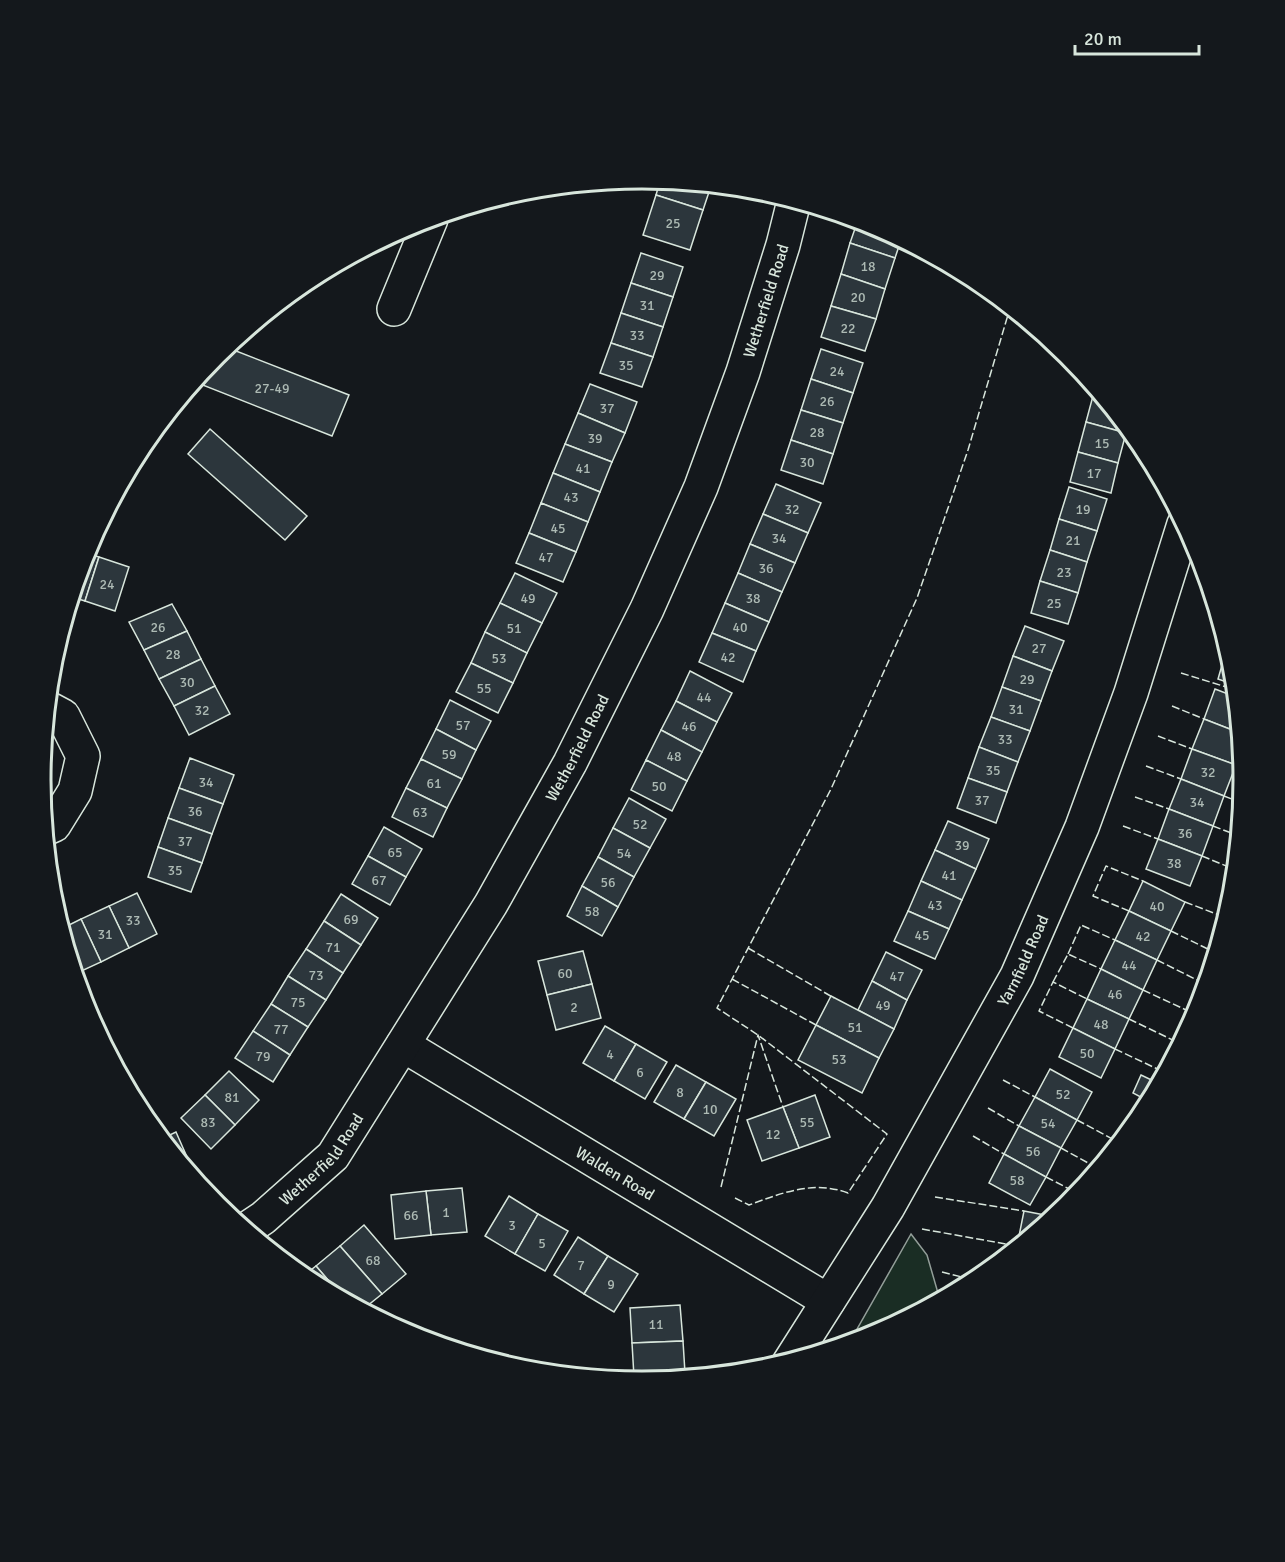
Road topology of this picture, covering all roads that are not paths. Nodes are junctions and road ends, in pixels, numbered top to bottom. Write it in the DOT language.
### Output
graph roads {
  1 [pos="792,209"];
  2 [pos="426,231"];
  3 [pos="394,309"];
  4 [pos="1180,536"];
  5 [pos="55,712"];
  6 [pos="53,826"];
  7 [pos="403,1045"];
  8 [pos="252,1226"];
  9 [pos="828,1301"];
  10 [pos="796,1352"];
  1 -- 7 [label="street, Wetherfield Road"];
  2 -- 3 [label="street"];
  4 -- 9 [label="street, Yarnfield Road"];
  5 -- 6 [label="street"];
  7 -- 8 [label="street, Wetherfield Road"];
  7 -- 9 [label="street, Walden Road"];
  9 -- 10 [label="street, Yarnfield Road"];
}
